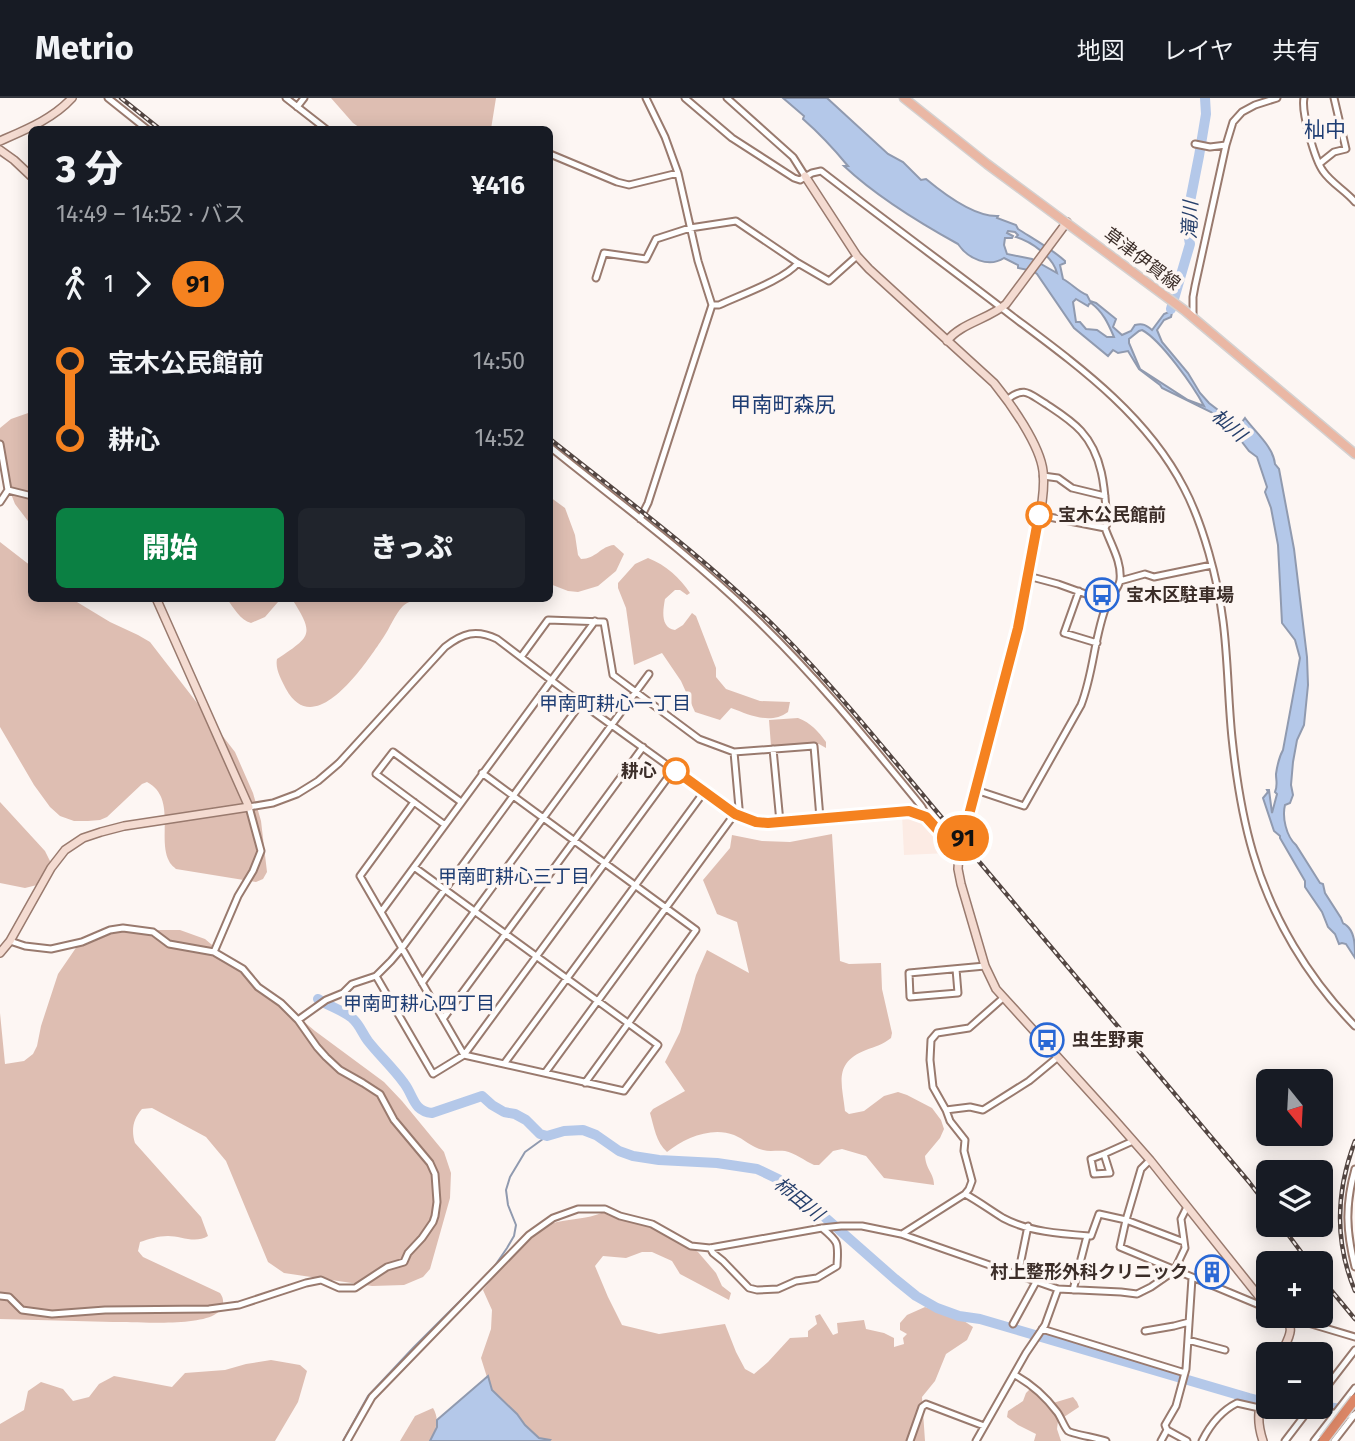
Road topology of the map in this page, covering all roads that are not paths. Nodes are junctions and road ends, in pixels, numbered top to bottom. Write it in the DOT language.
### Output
graph roads {
  1 [pos="72,98"];
  2 [pos="108,98"];
  3 [pos="286,98"];
  4 [pos="304,98"];
  5 [pos="646,98"];
  6 [pos="685,98"];
  7 [pos="727,98"];
  8 [pos="904,98"];
  9 [pos="1277,98"];
  10 [pos="1304,98"];
  11 [pos="1334,98"];
  12 [pos="297,107"];
  13 [pos="31,126"];
  14 [pos="143,126"];
  15 [pos="322,126"];
  16 [pos="28,127"];
  17 [pos="0,141"];
  18 [pos="1196,144"];
  19 [pos="1226,145"];
  20 [pos="0,150"];
  21 [pos="553,155"];
  22 [pos="1319,164"];
  23 [pos="28,173"];
  24 [pos="678,173"];
  25 [pos="806,176"];
  26 [pos="1355,202"];
  27 [pos="1067,222"];
  28 [pos="690,228"];
  29 [pos="857,256"];
  30 [pos="798,263"];
  31 [pos="596,278"];
  32 [pos="712,305"];
  33 [pos="1004,306"];
  34 [pos="1193,318"];
  35 [pos="947,341"];
  36 [pos="1008,399"];
  37 [pos="0,448"];
  38 [pos="553,449"];
  39 [pos="1355,454"];
  40 [pos="1043,476"];
  41 [pos="8,490"];
  42 [pos="28,495"];
  43 [pos="1105,496"];
  44 [pos="0,502"];
  45 [pos="1039,515"];
  46 [pos="640,519"];
  47 [pos="1105,528"];
  48 [pos="1212,565"];
  49 [pos="1028,576"];
  50 [pos="1120,581"];
  51 [pos="1079,591"];
  52 [pos="158,602"];
  53 [pos="1108,602"];
  54 [pos="595,621"];
  55 [pos="1097,643"];
  56 [pos="520,657"];
  57 [pos="649,674"];
  58 [pos="552,680"];
  59 [pos="636,692"];
  60 [pos="581,703"];
  61 [pos="612,724"];
  62 [pos="643,747"];
  63 [pos="773,750"];
  64 [pos="734,752"];
  65 [pos="674,769"];
  66 [pos="482,773"];
  67 [pos="975,790"];
  68 [pos="704,792"];
  69 [pos="513,796"];
  70 [pos="414,802"];
  71 [pos="461,802"];
  72 [pos="249,807"];
  73 [pos="735,814"];
  74 [pos="926,817"];
  75 [pos="543,818"];
  76 [pos="820,818"];
  77 [pos="780,822"];
  78 [pos="445,825"];
  79 [pos="574,841"];
  80 [pos="959,853"];
  81 [pos="605,864"];
  82 [pos="414,867"];
  83 [pos="635,886"];
  84 [pos="444,889"];
  85 [pos="666,908"];
  86 [pos="380,912"];
  87 [pos="475,912"];
  88 [pos="506,934"];
  89 [pos="10,941"];
  90 [pos="402,948"];
  91 [pos="0,953"];
  92 [pos="214,953"];
  93 [pos="537,957"];
  94 [pos="985,966"];
  95 [pos="956,970"];
  96 [pos="376,976"];
  97 [pos="567,980"];
  98 [pos="422,984"];
  99 [pos="1003,998"];
  100 [pos="597,1002"];
  101 [pos="443,1019"];
  102 [pos="298,1020"];
  103 [pos="628,1024"];
  104 [pos="1355,1026"];
  105 [pos="464,1055"];
  106 [pos="1058,1057"];
  107 [pos="503,1064"];
  108 [pos="545,1073"];
  109 [pos="585,1083"];
  110 [pos="946,1110"];
  111 [pos="1133,1141"];
  112 [pos="1104,1154"];
  113 [pos="1150,1160"];
  114 [pos="1355,1169"];
  115 [pos="1353,1185"];
  116 [pos="965,1194"];
  117 [pos="1186,1207"];
  118 [pos="1126,1220"];
  119 [pos="1347,1221"];
  120 [pos="1028,1226"];
  121 [pos="1355,1226"];
  122 [pos="825,1228"];
  123 [pos="901,1234"];
  124 [pos="1087,1236"];
  125 [pos="1184,1242"];
  126 [pos="710,1248"];
  127 [pos="1355,1267"];
  128 [pos="1174,1271"];
  129 [pos="1018,1275"];
  130 [pos="1192,1278"];
  131 [pos="1036,1282"];
  132 [pos="1058,1289"];
  133 [pos="1073,1290"];
  134 [pos="1256,1293"];
  135 [pos="0,1296"];
  136 [pos="1256,1304"];
  137 [pos="1189,1322"];
  138 [pos="1013,1324"];
  139 [pos="1325,1328"];
  140 [pos="1041,1330"];
  141 [pos="1145,1331"];
  142 [pos="1355,1337"];
  143 [pos="1188,1340"];
  144 [pos="1225,1350"];
  145 [pos="1355,1350"];
  146 [pos="1185,1373"];
  147 [pos="1015,1375"];
  148 [pos="1333,1377"];
  149 [pos="1355,1388"];
  150 [pos="1355,1399"];
  151 [pos="1256,1403"];
  152 [pos="1333,1412"];
  153 [pos="1336,1412"];
  154 [pos="1355,1415"];
  155 [pos="1258,1419"];
  156 [pos="1302,1419"];
  157 [pos="984,1426"];
  158 [pos="1167,1430"];
  159 [pos="347,1441"];
  160 [pos="910,1441"];
  161 [pos="976,1441"];
  162 [pos="1106,1441"];
  163 [pos="1161,1441"];
  164 [pos="1187,1441"];
  165 [pos="1202,1441"];
  166 [pos="1263,1441"];
  167 [pos="1285,1441"];
  168 [pos="1319,1441"];
  169 [pos="1334,1441"];
  1 -- 13 [label="street"];
  2 -- 14 [label="street"];
  3 -- 12 [label="street"];
  4 -- 12 [label="street"];
  5 -- 24 [label="street"];
  6 -- 25 [label="street"];
  7 -- 25 [label="street"];
  8 -- 27 [label="main road, 草津伊賀線"];
  9 -- 19 [label="street"];
  10 -- 22 [label="street"];
  11 -- 22 [label="street"];
  12 -- 15 [label="street"];
  16 -- 17 [label="street"];
  18 -- 19 [label="street"];
  19 -- 34 [label="street"];
  20 -- 23 [label="street"];
  21 -- 24 [label="street"];
  22 -- 26 [label="street"];
  24 -- 28 [label="street"];
  25 -- 29 [label="street"];
  25 -- 33 [label="street"];
  27 -- 33 [label="street"];
  27 -- 34 [label="main road, 草津伊賀線"];
  28 -- 30 [label="street"];
  28 -- 31 [label="street"];
  28 -- 32 [label="street"];
  29 -- 30 [label="street"];
  29 -- 35 [label="street"];
  30 -- 32 [label="street"];
  32 -- 46 [label="street"];
  33 -- 35 [label="street"];
  33 -- 48 [label="street"];
  34 -- 39 [label="main road, 草津伊賀線"];
  35 -- 36 [label="street"];
  36 -- 40 [label="street"];
  36 -- 43 [label="street"];
  37 -- 41 [label="street"];
  38 -- 46 [label="street"];
  40 -- 43 [label="street"];
  40 -- 45 [label="street"];
  41 -- 42 [label="street"];
  41 -- 44 [label="street"];
  43 -- 47 [label="street"];
  45 -- 47 [label="street"];
  45 -- 49 [label="street"];
  46 -- 74 [label="street"];
  47 -- 50 [label="street"];
  48 -- 50 [label="street"];
  48 -- 104 [label="street"];
  49 -- 51 [label="street"];
  49 -- 67 [label="street"];
  50 -- 53 [label="street"];
  51 -- 53 [label="street"];
  51 -- 55 [label="street"];
  52 -- 72 [label="street"];
  53 -- 55 [label="street"];
  54 -- 56 [label="street"];
  54 -- 58 [label="street"];
  54 -- 59 [label="street"];
  55 -- 67 [label="street"];
  56 -- 58 [label="street"];
  56 -- 72 [label="street"];
  57 -- 59 [label="street"];
  58 -- 60 [label="street"];
  58 -- 66 [label="street"];
  59 -- 61 [label="street"];
  59 -- 64 [label="street"];
  60 -- 61 [label="street"];
  60 -- 69 [label="street"];
  61 -- 62 [label="street"];
  61 -- 75 [label="street"];
  62 -- 65 [label="street"];
  62 -- 79 [label="street"];
  63 -- 64 [label="street"];
  63 -- 76 [label="street"];
  63 -- 77 [label="street"];
  64 -- 73 [label="street"];
  65 -- 68 [label="street"];
  65 -- 81 [label="street"];
  66 -- 69 [label="street"];
  66 -- 71 [label="street"];
  67 -- 80 [label="street"];
  68 -- 73 [label="street"];
  68 -- 83 [label="street"];
  69 -- 75 [label="street"];
  69 -- 84 [label="street"];
  70 -- 71 [label="street"];
  70 -- 78 [label="street"];
  70 -- 86 [label="street"];
  71 -- 78 [label="street"];
  72 -- 89 [label="street"];
  72 -- 92 [label="street"];
  73 -- 77 [label="street"];
  73 -- 85 [label="street"];
  74 -- 76 [label="street"];
  74 -- 80 [label="street"];
  75 -- 79 [label="street"];
  75 -- 87 [label="street"];
  76 -- 77 [label="street"];
  78 -- 82 [label="street"];
  79 -- 81 [label="street"];
  79 -- 88 [label="street"];
  80 -- 94 [label="street"];
  81 -- 83 [label="street"];
  81 -- 93 [label="street"];
  82 -- 84 [label="street"];
  82 -- 86 [label="street"];
  83 -- 85 [label="street"];
  83 -- 97 [label="street"];
  84 -- 87 [label="street"];
  84 -- 90 [label="street"];
  85 -- 100 [label="street"];
  85 -- 103 [label="street"];
  86 -- 90 [label="street"];
  87 -- 88 [label="street"];
  87 -- 98 [label="street"];
  88 -- 93 [label="street"];
  88 -- 101 [label="street"];
  89 -- 91 [label="street"];
  89 -- 92 [label="street"];
  90 -- 96 [label="street"];
  90 -- 98 [label="street"];
  92 -- 102 [label="street"];
  93 -- 97 [label="street"];
  93 -- 105 [label="street"];
  94 -- 95 [label="street"];
  94 -- 99 [label="street"];
  95 -- 95 [label="street"];
  96 -- 102 [label="street"];
  96 -- 105 [label="street"];
  97 -- 100 [label="street"];
  97 -- 107 [label="street"];
  98 -- 101 [label="street"];
  99 -- 106 [label="street"];
  99 -- 110 [label="street"];
  100 -- 103 [label="street"];
  100 -- 108 [label="street"];
  101 -- 105 [label="street"];
  102 -- 135 [label="street"];
  103 -- 109 [label="street"];
  103 -- 109 [label="street"];
  105 -- 107 [label="street"];
  106 -- 110 [label="street"];
  106 -- 111 [label="street"];
  107 -- 108 [label="street"];
  108 -- 109 [label="street"];
  110 -- 116 [label="street"];
  111 -- 112 [label="street"];
  111 -- 113 [label="street"];
  113 -- 117 [label="street"];
  113 -- 118 [label="street"];
  114 -- 115 [label="street"];
  115 -- 119 [label="street"];
  116 -- 120 [label="street"];
  116 -- 123 [label="street"];
  117 -- 125 [label="street"];
  117 -- 134 [label="street"];
  118 -- 124 [label="street"];
  118 -- 125 [label="street"];
  118 -- 128 [label="street"];
  119 -- 121 [label="street"];
  119 -- 127 [label="street"];
  120 -- 124 [label="street"];
  120 -- 129 [label="street"];
  122 -- 123 [label="street"];
  122 -- 126 [label="street"];
  122 -- 126 [label="street"];
  123 -- 129 [label="street"];
  124 -- 133 [label="street"];
  125 -- 128 [label="street"];
  126 -- 159 [label="street"];
  128 -- 130 [label="street"];
  128 -- 133 [label="street"];
  129 -- 131 [label="street"];
  130 -- 136 [label="street"];
  130 -- 137 [label="street"];
  131 -- 132 [label="street"];
  131 -- 138 [label="street"];
  132 -- 133 [label="street"];
  132 -- 140 [label="street"];
  137 -- 141 [label="street"];
  137 -- 143 [label="street"];
  139 -- 142 [label="street"];
  140 -- 146 [label="street"];
  140 -- 147 [label="street"];
  143 -- 144 [label="street"];
  143 -- 146 [label="street"];
  145 -- 148 [label="street"];
  146 -- 158 [label="street"];
  147 -- 157 [label="street"];
  147 -- 162 [label="street"];
  149 -- 153 [label="street"];
  150 -- 168 [label="highway, bridge"];
  151 -- 165 [label="street"];
  152 -- 153 [label="street"];
  153 -- 154 [label="street"];
  153 -- 168 [label="street"];
  154 -- 169 [label="street"];
  155 -- 166 [label="street"];
  156 -- 167 [label="street"];
  157 -- 160 [label="street"];
  157 -- 161 [label="street"];
  158 -- 163 [label="street"];
  158 -- 164 [label="street"];
}
